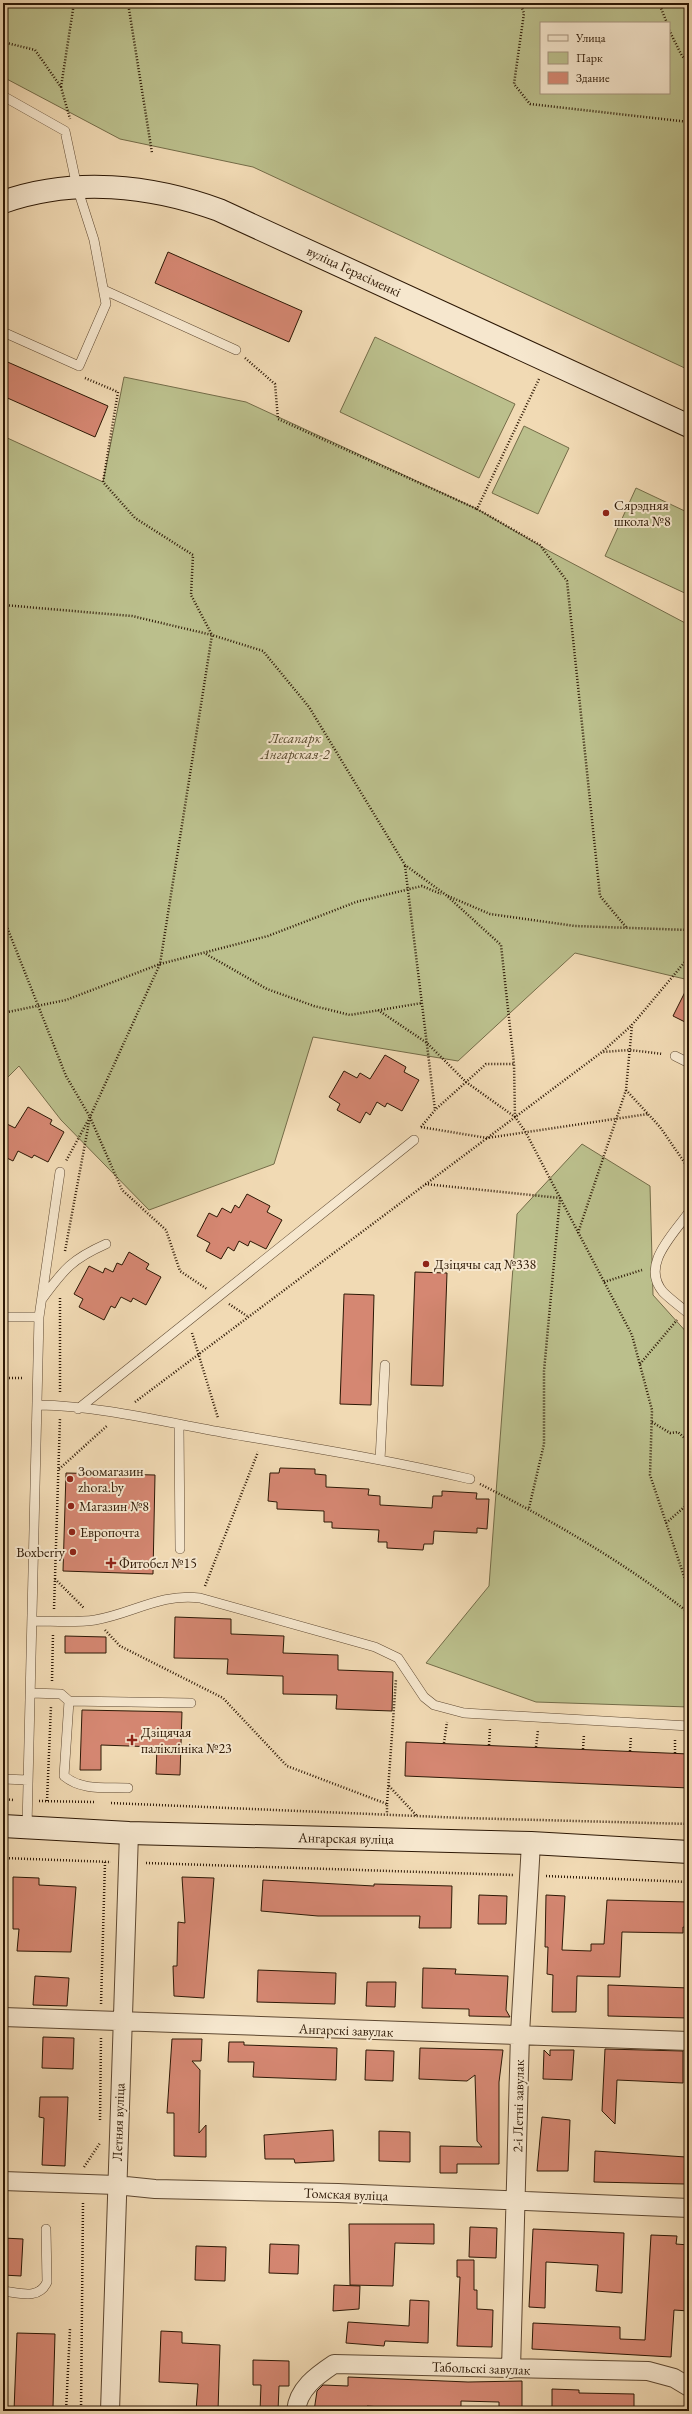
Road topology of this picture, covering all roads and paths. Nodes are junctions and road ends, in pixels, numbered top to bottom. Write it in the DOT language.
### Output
graph roads {
  1 [pos="74,3"];
  2 [pos="128,3"];
  3 [pos="520,3"];
  4 [pos="659,3"];
  5 [pos="667,22"];
  6 [pos="670,32"];
  7 [pos="3,42"];
  8 [pos="689,63"];
  9 [pos="3,96"];
  10 [pos="689,122"];
  11 [pos="152,153"];
  12 [pos="77,186"];
  13 [pos="3,202"];
  14 [pos="104,290"];
  15 [pos="3,332"];
  16 [pos="236,350"];
  17 [pos="79,366"];
  18 [pos="540,378"];
  19 [pos="689,426"];
  20 [pos="477,509"];
  21 [pos="3,605"];
  22 [pos="212,635"];
  23 [pos="405,865"];
  24 [pos="408,889"];
  25 [pos="446,895"];
  26 [pos="3,917"];
  27 [pos="626,927"];
  28 [pos="689,930"];
  29 [pos="206,954"];
  30 [pos="689,957"];
  31 [pos="160,964"];
  32 [pos="422,1003"];
  33 [pos="39,1006"];
  34 [pos="378,1010"];
  35 [pos="3,1013"];
  36 [pos="632,1025"];
  37 [pos="426,1043"];
  38 [pos="630,1050"];
  39 [pos="602,1052"];
  40 [pos="675,1056"];
  41 [pos="689,1063"];
  42 [pos="514,1064"];
  43 [pos="466,1082"];
  44 [pos="626,1090"];
  45 [pos="435,1110"];
  46 [pos="648,1114"];
  47 [pos="90,1117"];
  48 [pos="515,1117"];
  49 [pos="618,1119"];
  50 [pos="421,1127"];
  51 [pos="525,1131"];
  52 [pos="487,1138"];
  53 [pos="414,1140"];
  54 [pos="689,1170"];
  55 [pos="60,1172"];
  56 [pos="425,1184"];
  57 [pos="560,1198"];
  58 [pos="689,1212"];
  59 [pos="578,1233"];
  60 [pos="106,1244"];
  61 [pos="654,1266"];
  62 [pos="60,1274"];
  63 [pos="604,1282"];
  64 [pos="218,1297"];
  65 [pos="40,1301"];
  66 [pos="687,1312"];
  67 [pos="247,1316"];
  68 [pos="3,1317"];
  69 [pos="39,1317"];
  70 [pos="188,1321"];
  71 [pos="198,1353"];
  72 [pos="640,1364"];
  73 [pos="385,1365"];
  74 [pos="3,1378"];
  75 [pos="38,1379"];
  76 [pos="38,1406"];
  77 [pos="60,1406"];
  78 [pos="78,1409"];
  79 [pos="120,1414"];
  80 [pos="652,1421"];
  81 [pos="179,1424"];
  82 [pos="223,1432"];
  83 [pos="263,1439"];
  84 [pos="689,1442"];
  85 [pos="380,1460"];
  86 [pos="59,1469"];
  87 [pos="470,1479"];
  88 [pos="689,1503"];
  89 [pos="529,1508"];
  90 [pos="666,1523"];
  91 [pos="180,1549"];
  92 [pos="55,1579"];
  93 [pos="689,1591"];
  94 [pos="200,1598"];
  95 [pos="689,1613"];
  96 [pos="95,1620"];
  97 [pos="33,1621"];
  98 [pos="54,1621"];
  99 [pos="398,1658"];
  100 [pos="52,1692"];
  101 [pos="31,1693"];
  102 [pos="69,1701"];
  103 [pos="191,1703"];
  104 [pos="449,1709"];
  105 [pos="491,1714"];
  106 [pos="689,1726"];
  107 [pos="444,1743"];
  108 [pos="489,1745"];
  109 [pos="3,1779"];
  110 [pos="28,1780"];
  111 [pos="389,1785"];
  112 [pos="128,1788"];
  113 [pos="3,1799"];
  114 [pos="28,1800"];
  115 [pos="47,1801"];
  116 [pos="99,1802"];
  117 [pos="106,1803"];
  118 [pos="387,1804"];
  119 [pos="387,1814"];
  120 [pos="417,1816"];
  121 [pos="689,1824"];
  122 [pos="3,1826"];
  123 [pos="27,1827"];
  124 [pos="129,1833"];
  125 [pos="531,1843"];
  126 [pos="689,1852"];
  127 [pos="3,1858"];
  128 [pos="105,1862"];
  129 [pos="128,1863"];
  130 [pos="530,1875"];
  131 [pos="689,1882"];
  132 [pos="3,2017"];
  133 [pos="101,2021"];
  134 [pos="122,2022"];
  135 [pos="520,2034"];
  136 [pos="689,2040"];
  137 [pos="100,2121"];
  138 [pos="100,2136"];
  139 [pos="3,2181"];
  140 [pos="83,2184"];
  141 [pos="116,2185"];
  142 [pos="516,2202"];
  143 [pos="689,2208"];
  144 [pos="46,2229"];
  145 [pos="3,2292"];
  146 [pos="70,2329"];
  147 [pos="511,2369"];
  148 [pos="689,2387"];
  149 [pos="66,2411"];
  150 [pos="81,2411"];
  151 [pos="110,2411"];
  152 [pos="296,2411"];
  1 -- 7 [label="path"];
  2 -- 11 [label="path"];
  3 -- 10 [label="path"];
  4 -- 5 [label="path"];
  6 -- 8 [label="path"];
  9 -- 12 [label="lane"];
  12 -- 13 [label="street, вуліца Герасіменкі"];
  12 -- 14 [label="lane"];
  12 -- 19 [label="street, вуліца Герасіменкі"];
  14 -- 16 [label="lane"];
  14 -- 17 [label="lane"];
  15 -- 17 [label="lane"];
  16 -- 20 [label="path"];
  17 -- 22 [label="path"];
  18 -- 20 [label="path"];
  20 -- 27 [label="path"];
  21 -- 22 [label="path"];
  22 -- 23 [label="path"];
  22 -- 31 [label="path"];
  23 -- 24 [label="path"];
  23 -- 25 [label="path"];
  24 -- 25 [label="path"];
  24 -- 29 [label="path"];
  24 -- 32 [label="path"];
  25 -- 27 [label="path"];
  25 -- 42 [label="path"];
  26 -- 33 [label="path"];
  27 -- 28 [label="path"];
  29 -- 31 [label="path"];
  29 -- 34 [label="path"];
  30 -- 36 [label="path"];
  31 -- 33 [label="path"];
  31 -- 47 [label="path"];
  32 -- 34 [label="path"];
  32 -- 37 [label="path"];
  33 -- 35 [label="path"];
  33 -- 47 [label="path"];
  34 -- 37 [label="path"];
  36 -- 38 [label="path"];
  36 -- 39 [label="path"];
  37 -- 43 [label="path"];
  37 -- 45 [label="path"];
  38 -- 39 [label="path"];
  38 -- 40 [label="path"];
  38 -- 44 [label="path"];
  39 -- 48 [label="path"];
  40 -- 41 [label="lane"];
  42 -- 43 [label="path"];
  42 -- 48 [label="path"];
  43 -- 45 [label="path"];
  43 -- 48 [label="path"];
  44 -- 46 [label="path"];
  44 -- 49 [label="path"];
  45 -- 50 [label="path"];
  46 -- 49 [label="path"];
  46 -- 54 [label="path"];
  47 -- 55 [label="path"];
  47 -- 62 [label="path"];
  47 -- 64 [label="path"];
  48 -- 51 [label="path"];
  48 -- 52 [label="path"];
  49 -- 51 [label="path"];
  49 -- 59 [label="path"];
  50 -- 52 [label="path"];
  50 -- 53 [label="path"];
  51 -- 52 [label="path"];
  51 -- 57 [label="path"];
  52 -- 56 [label="path"];
  53 -- 64 [label="lane"];
  55 -- 65 [label="lane"];
  56 -- 57 [label="path"];
  56 -- 67 [label="path"];
  57 -- 59 [label="path"];
  57 -- 89 [label="path"];
  58 -- 61 [label="lane"];
  59 -- 63 [label="path"];
  60 -- 62 [label="lane"];
  61 -- 63 [label="path"];
  61 -- 66 [label="lane"];
  62 -- 65 [label="lane"];
  62 -- 77 [label="path"];
  63 -- 72 [label="path"];
  64 -- 67 [label="path"];
  64 -- 70 [label="lane"];
  65 -- 69 [label="lane"];
  66 -- 72 [label="path"];
  67 -- 71 [label="path"];
  68 -- 69 [label="lane"];
  69 -- 75 [label="lane"];
  70 -- 71 [label="path"];
  70 -- 78 [label="lane"];
  71 -- 79 [label="path"];
  71 -- 82 [label="path"];
  72 -- 80 [label="path"];
  73 -- 85 [label="lane"];
  74 -- 75 [label="path"];
  75 -- 76 [label="lane"];
  76 -- 77 [label="lane"];
  76 -- 97 [label="lane"];
  77 -- 78 [label="lane"];
  77 -- 86 [label="path"];
  78 -- 79 [label="lane"];
  79 -- 81 [label="lane"];
  79 -- 86 [label="path"];
  80 -- 84 [label="path"];
  80 -- 90 [label="path"];
  81 -- 82 [label="lane"];
  81 -- 91 [label="lane"];
  82 -- 83 [label="lane"];
  83 -- 85 [label="lane"];
  83 -- 94 [label="path"];
  85 -- 87 [label="lane"];
  86 -- 92 [label="path"];
  87 -- 89 [label="path"];
  88 -- 90 [label="path"];
  89 -- 95 [label="path"];
  90 -- 93 [label="path"];
  92 -- 96 [label="path"];
  92 -- 98 [label="path"];
  94 -- 96 [label="lane"];
  94 -- 99 [label="lane"];
  96 -- 98 [label="lane"];
  96 -- 118 [label="path"];
  97 -- 98 [label="lane"];
  97 -- 101 [label="lane"];
  98 -- 100 [label="path"];
  99 -- 104 [label="lane"];
  99 -- 111 [label="path"];
  100 -- 101 [label="lane"];
  100 -- 102 [label="lane"];
  100 -- 115 [label="path"];
  101 -- 110 [label="lane"];
  102 -- 103 [label="lane"];
  102 -- 112 [label="lane"];
  104 -- 105 [label="lane"];
  104 -- 107 [label="path"];
  105 -- 106 [label="lane"];
  105 -- 108 [label="path"];
  109 -- 110 [label="lane"];
  110 -- 114 [label="lane"];
  111 -- 118 [label="path"];
  111 -- 120 [label="path"];
  113 -- 114 [label="path"];
  114 -- 115 [label="path"];
  114 -- 123 [label="lane"];
  115 -- 116 [label="path"];
  117 -- 119 [label="path"];
  118 -- 119 [label="path"];
  119 -- 120 [label="path"];
  120 -- 121 [label="path"];
  122 -- 123 [label="street, Ангарская вуліца"];
  123 -- 124 [label="street, Ангарская вуліца"];
  124 -- 125 [label="street, Ангарская вуліца"];
  124 -- 129 [label="street, Летняя вуліца"];
  125 -- 126 [label="street, Ангарская вуліца"];
  125 -- 130 [label="street, 2-і Летні завулак"];
  127 -- 128 [label="path"];
  128 -- 129 [label="path"];
  128 -- 133 [label="path"];
  129 -- 130 [label="path"];
  129 -- 134 [label="street, Летняя вуліца"];
  130 -- 131 [label="path"];
  130 -- 135 [label="street, 2-і Летні завулак"];
  132 -- 133 [label="street, Ангарскі завулак"];
  133 -- 134 [label="street, Ангарскі завулак"];
  133 -- 137 [label="path"];
  134 -- 135 [label="street, Ангарскі завулак"];
  134 -- 141 [label="street, Летняя вуліца"];
  135 -- 136 [label="street, Ангарскі завулак"];
  135 -- 142 [label="street, 2-і Летні завулак"];
  138 -- 140 [label="path"];
  139 -- 140 [label="street, Томская вуліца"];
  140 -- 141 [label="street, Томская вуліца"];
  140 -- 150 [label="path"];
  141 -- 142 [label="street, Томская вуліца"];
  141 -- 151 [label="street, Летняя вуліца"];
  142 -- 143 [label="street, Томская вуліца"];
  142 -- 147 [label="street, 2-і Летні завулак"];
  144 -- 145 [label="lane"];
  146 -- 149 [label="path"];
  147 -- 148 [label="street, Табольскі завулак"];
  147 -- 152 [label="street, Табольскі завулак"];
}
